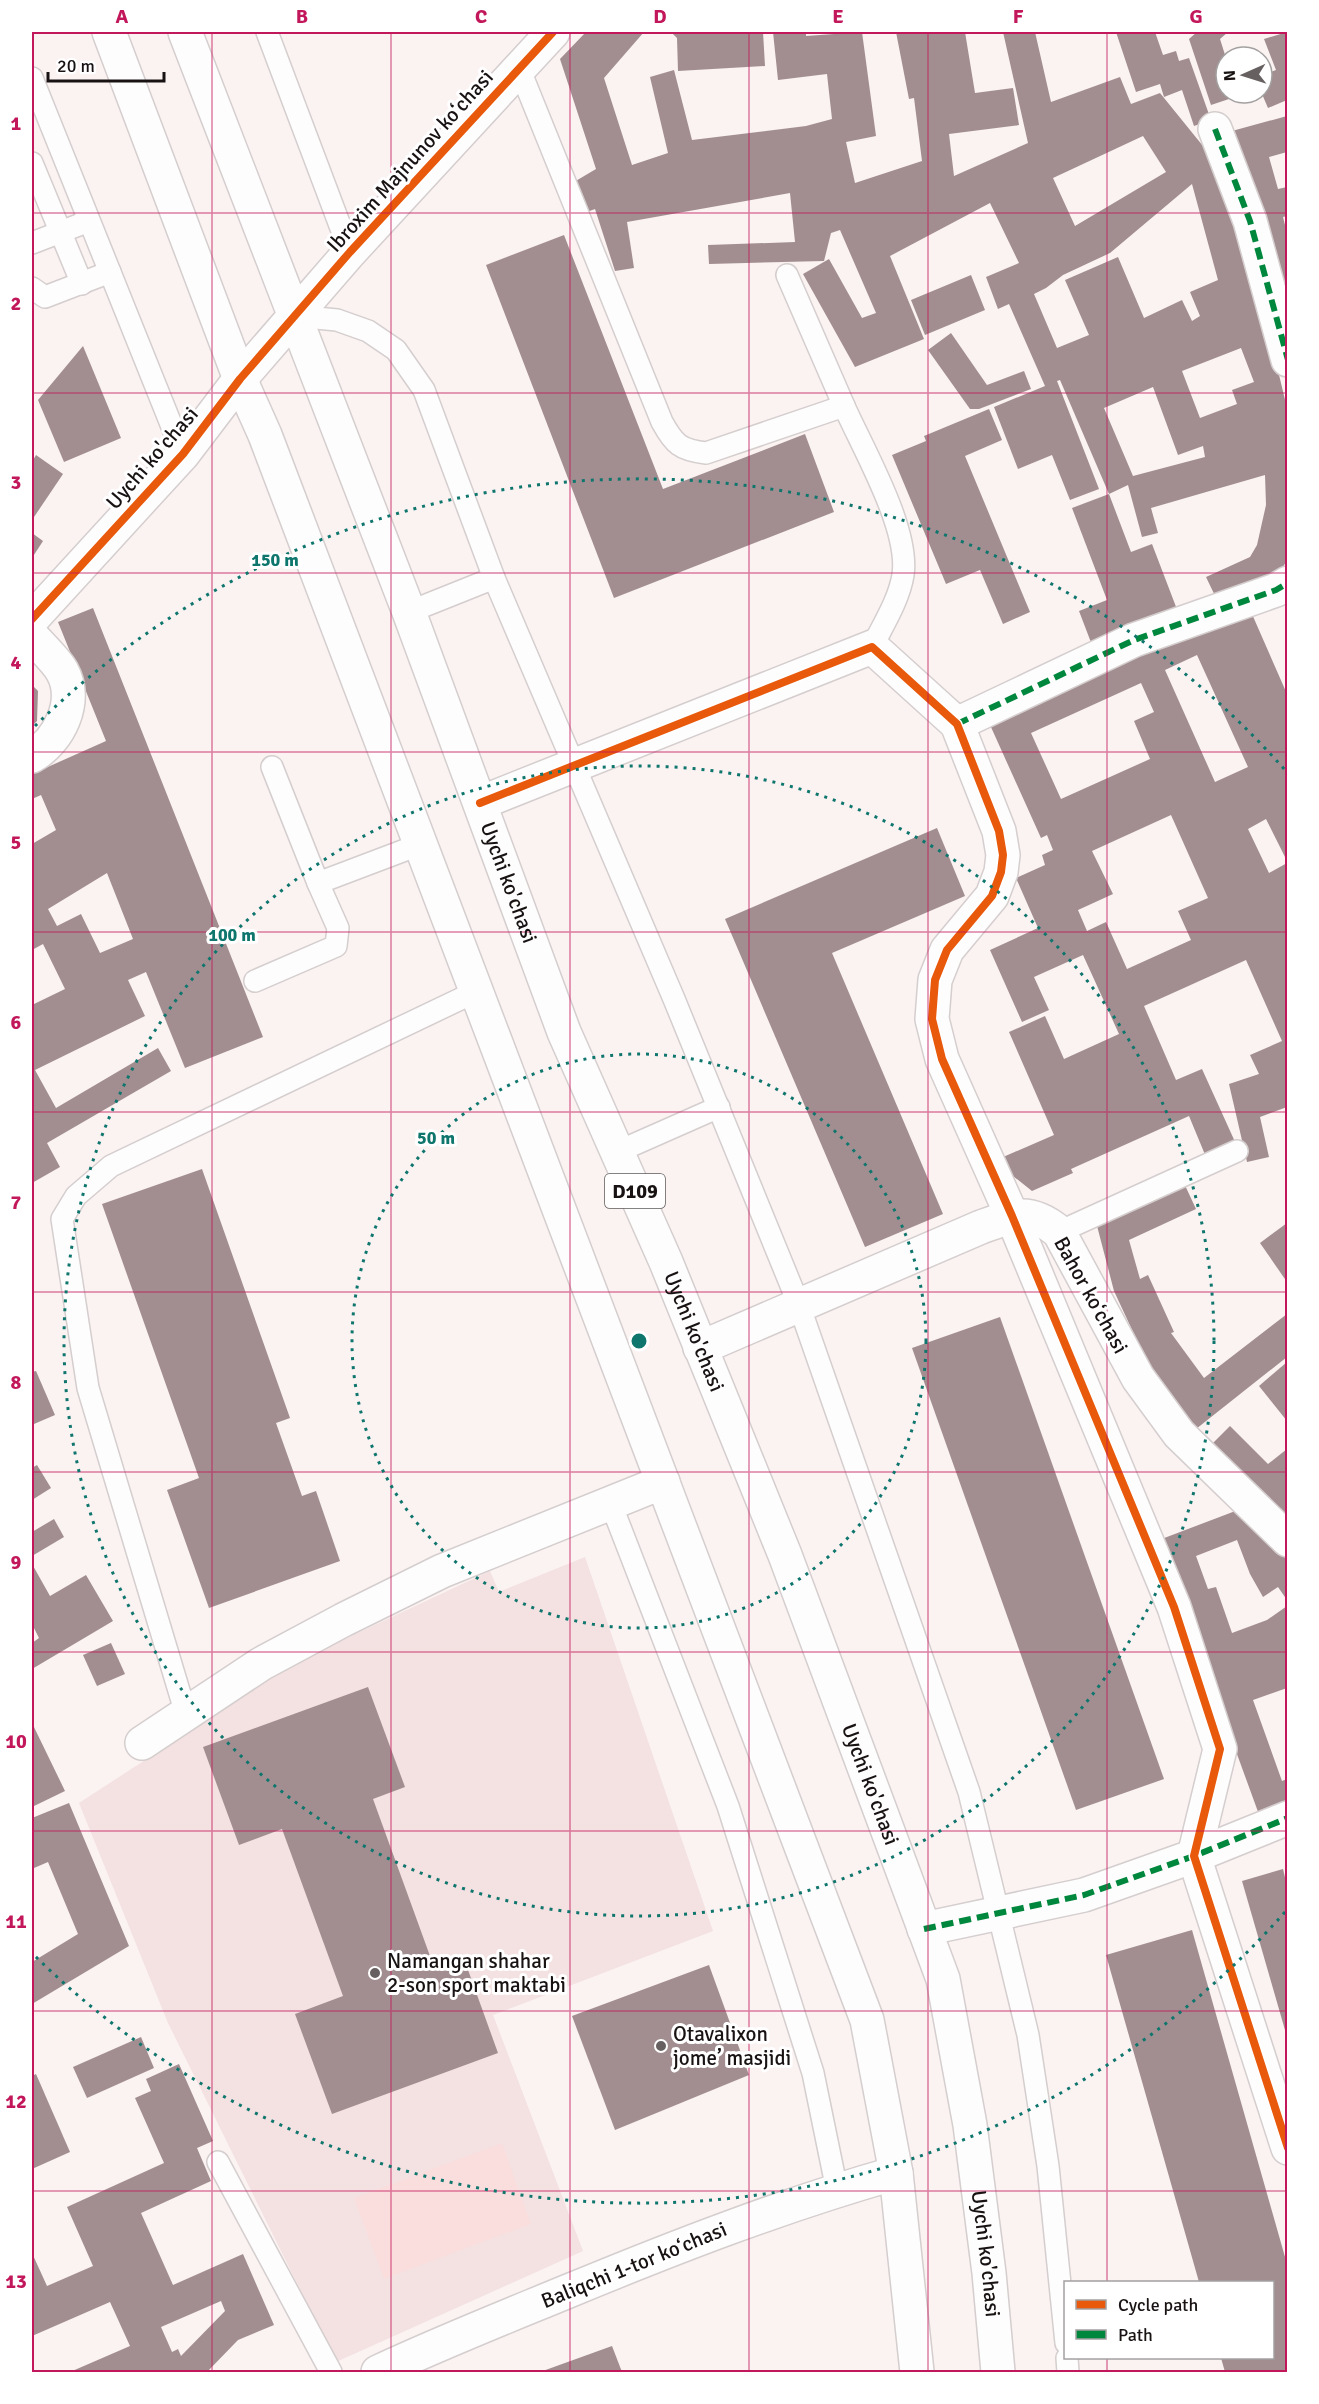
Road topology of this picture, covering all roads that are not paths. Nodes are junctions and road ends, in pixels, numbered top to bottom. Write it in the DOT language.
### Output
graph roads {
  1 [pos="109,32"];
  2 [pos="185,32"];
  3 [pos="267,32"];
  4 [pos="553,32"];
  5 [pos="519,68"];
  6 [pos="32,82"];
  7 [pos="1215,129"];
  8 [pos="60,148"];
  9 [pos="32,161"];
  10 [pos="89,221"];
  11 [pos="60,232"];
  12 [pos="32,243"];
  13 [pos="350,252"];
  14 [pos="110,272"];
  15 [pos="787,275"];
  16 [pos="82,284"];
  17 [pos="32,288"];
  18 [pos="295,316"];
  19 [pos="1287,360"];
  20 [pos="240,379"];
  21 [pos="844,406"];
  22 [pos="183,454"];
  23 [pos="494,578"];
  24 [pos="1287,583"];
  25 [pos="409,612"];
  26 [pos="32,619"];
  27 [pos="32,636"];
  28 [pos="872,647"];
  29 [pos="957,724"];
  30 [pos="32,756"];
  31 [pos="575,765"];
  32 [pos="272,767"];
  33 [pos="480,803"];
  34 [pos="421,844"];
  35 [pos="318,883"];
  36 [pos="255,981"];
  37 [pos="477,991"];
  38 [pos="718,1107"];
  39 [pos="1237,1151"];
  40 [pos="617,1152"];
  41 [pos="1012,1216"];
  42 [pos="1059,1232"];
  43 [pos="799,1305"];
  44 [pos="700,1348"];
  45 [pos="663,1482"];
  46 [pos="611,1504"];
  47 [pos="1287,1540"];
  48 [pos="186,1714"];
  49 [pos="142,1743"];
  50 [pos="1287,1818"];
  51 [pos="1194,1856"];
  52 [pos="999,1913"];
  53 [pos="924,1929"];
  54 [pos="1287,2148"];
  55 [pos="218,2162"];
  56 [pos="896,2173"];
  57 [pos="837,2190"];
  58 [pos="1064,2333"];
  59 [pos="330,2373"];
  60 [pos="378,2373"];
  61 [pos="917,2373"];
  62 [pos="998,2373"];
  1 -- 20 [label="street"];
  2 -- 18 [label="street, Uychi ko'chasi / D109"];
  3 -- 13 [label="lane"];
  4 -- 5 [label="street, Ibroxim Majnunov koʻchasi"];
  5 -- 13 [label="street, Ibroxim Majnunov koʻchasi"];
  5 -- 21 [label="lane"];
  6 -- 8 [label="lane"];
  7 -- 19 [label="street"];
  8 -- 9 [label="lane"];
  8 -- 10 [label="lane"];
  9 -- 11 [label="lane"];
  10 -- 11 [label="lane"];
  10 -- 14 [label="lane"];
  11 -- 12 [label="lane"];
  11 -- 16 [label="lane"];
  13 -- 18 [label="street, Ibroxim Majnunov koʻchasi"];
  14 -- 16 [label="lane"];
  14 -- 22 [label="lane"];
  15 -- 21 [label="lane"];
  16 -- 17 [label="lane"];
  18 -- 20 [label="street, Uychi ko'chasi"];
  18 -- 23 [label="lane"];
  18 -- 25 [label="street, Uychi ko'chasi / D109"];
  20 -- 22 [label="street, Uychi ko'chasi"];
  20 -- 34 [label="street"];
  21 -- 28 [label="lane"];
  22 -- 26 [label="street, Uychi ko'chasi"];
  23 -- 25 [label="lane"];
  23 -- 31 [label="lane"];
  24 -- 29 [label="street"];
  25 -- 33 [label="street, Uychi ko'chasi / D109"];
  27 -- 30 [label="street"];
  28 -- 29 [label="street"];
  28 -- 31 [label="street"];
  29 -- 41 [label="street"];
  31 -- 33 [label="street"];
  31 -- 38 [label="lane"];
  32 -- 35 [label="lane"];
  33 -- 40 [label="street, Uychi ko'chasi / D109"];
  34 -- 35 [label="lane"];
  34 -- 37 [label="street"];
  35 -- 36 [label="lane"];
  37 -- 45 [label="street"];
  37 -- 48 [label="lane"];
  38 -- 40 [label="lane"];
  38 -- 43 [label="lane"];
  39 -- 42 [label="lane"];
  40 -- 44 [label="street, Uychi ko'chasi / D109"];
  41 -- 42 [label="street, Bahor koʻchasi"];
  41 -- 43 [label="street, Bahor koʻchasi"];
  41 -- 51 [label="street"];
  42 -- 47 [label="street, Bahor koʻchasi"];
  43 -- 44 [label="street, Bahor koʻchasi"];
  43 -- 52 [label="lane"];
  44 -- 53 [label="street, Uychi ko'chasi / D109"];
  45 -- 46 [label="street"];
  45 -- 56 [label="street"];
  46 -- 48 [label="street"];
  46 -- 57 [label="lane"];
  48 -- 49 [label="street"];
  50 -- 51 [label="street"];
  51 -- 52 [label="street"];
  51 -- 54 [label="street"];
  52 -- 53 [label="street"];
  52 -- 58 [label="lane"];
  53 -- 62 [label="street, Uychi ko'chasi / D109"];
  55 -- 59 [label="lane"];
  56 -- 57 [label="street, Baliqchi 1-tor koʻchasi"];
  56 -- 61 [label="street"];
  57 -- 60 [label="street, Baliqchi 1-tor koʻchasi"];
}
